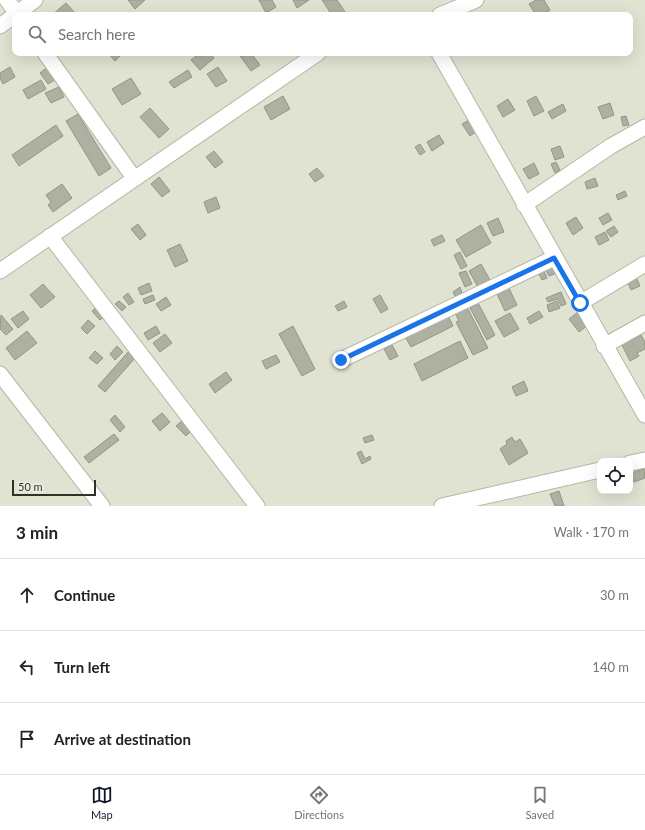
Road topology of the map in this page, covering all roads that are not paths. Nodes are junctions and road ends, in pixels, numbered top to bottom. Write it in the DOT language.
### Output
graph roads {
  1 [pos="7,0"];
  2 [pos="35,0"];
  3 [pos="476,0"];
  4 [pos="16,12"];
  5 [pos="20,12"];
  6 [pos="447,12"];
  7 [pos="12,18"];
  8 [pos="0,26"];
  9 [pos="47,56"];
  10 [pos="314,56"];
  11 [pos="441,56"];
  12 [pos="645,127"];
  13 [pos="134,178"];
  14 [pos="524,205"];
  15 [pos="50,236"];
  16 [pos="554,258"];
  17 [pos="645,264"];
  18 [pos="0,270"];
  19 [pos="580,303"];
  20 [pos="645,323"];
  21 [pos="604,346"];
  22 [pos="341,360"];
  23 [pos="0,374"];
  24 [pos="645,415"];
  25 [pos="645,460"];
  26 [pos="633,462"];
  27 [pos="597,471"];
  28 [pos="102,506"];
  29 [pos="257,506"];
  30 [pos="442,506"];
  1 -- 4 [label="street"];
  2 -- 5 [label="street"];
  3 -- 6 [label="street"];
  7 -- 8 [label="street"];
  9 -- 13 [label="street"];
  10 -- 13 [label="street"];
  11 -- 14 [label="street"];
  12 -- 14 [label="street"];
  13 -- 15 [label="street"];
  14 -- 16 [label="street"];
  15 -- 18 [label="street"];
  15 -- 29 [label="street"];
  16 -- 19 [label="street"];
  16 -- 22 [label="street"];
  17 -- 19 [label="street"];
  19 -- 21 [label="street"];
  20 -- 21 [label="street"];
  21 -- 24 [label="street"];
  23 -- 28 [label="street"];
  25 -- 26 [label="street"];
  27 -- 30 [label="street"];
}
